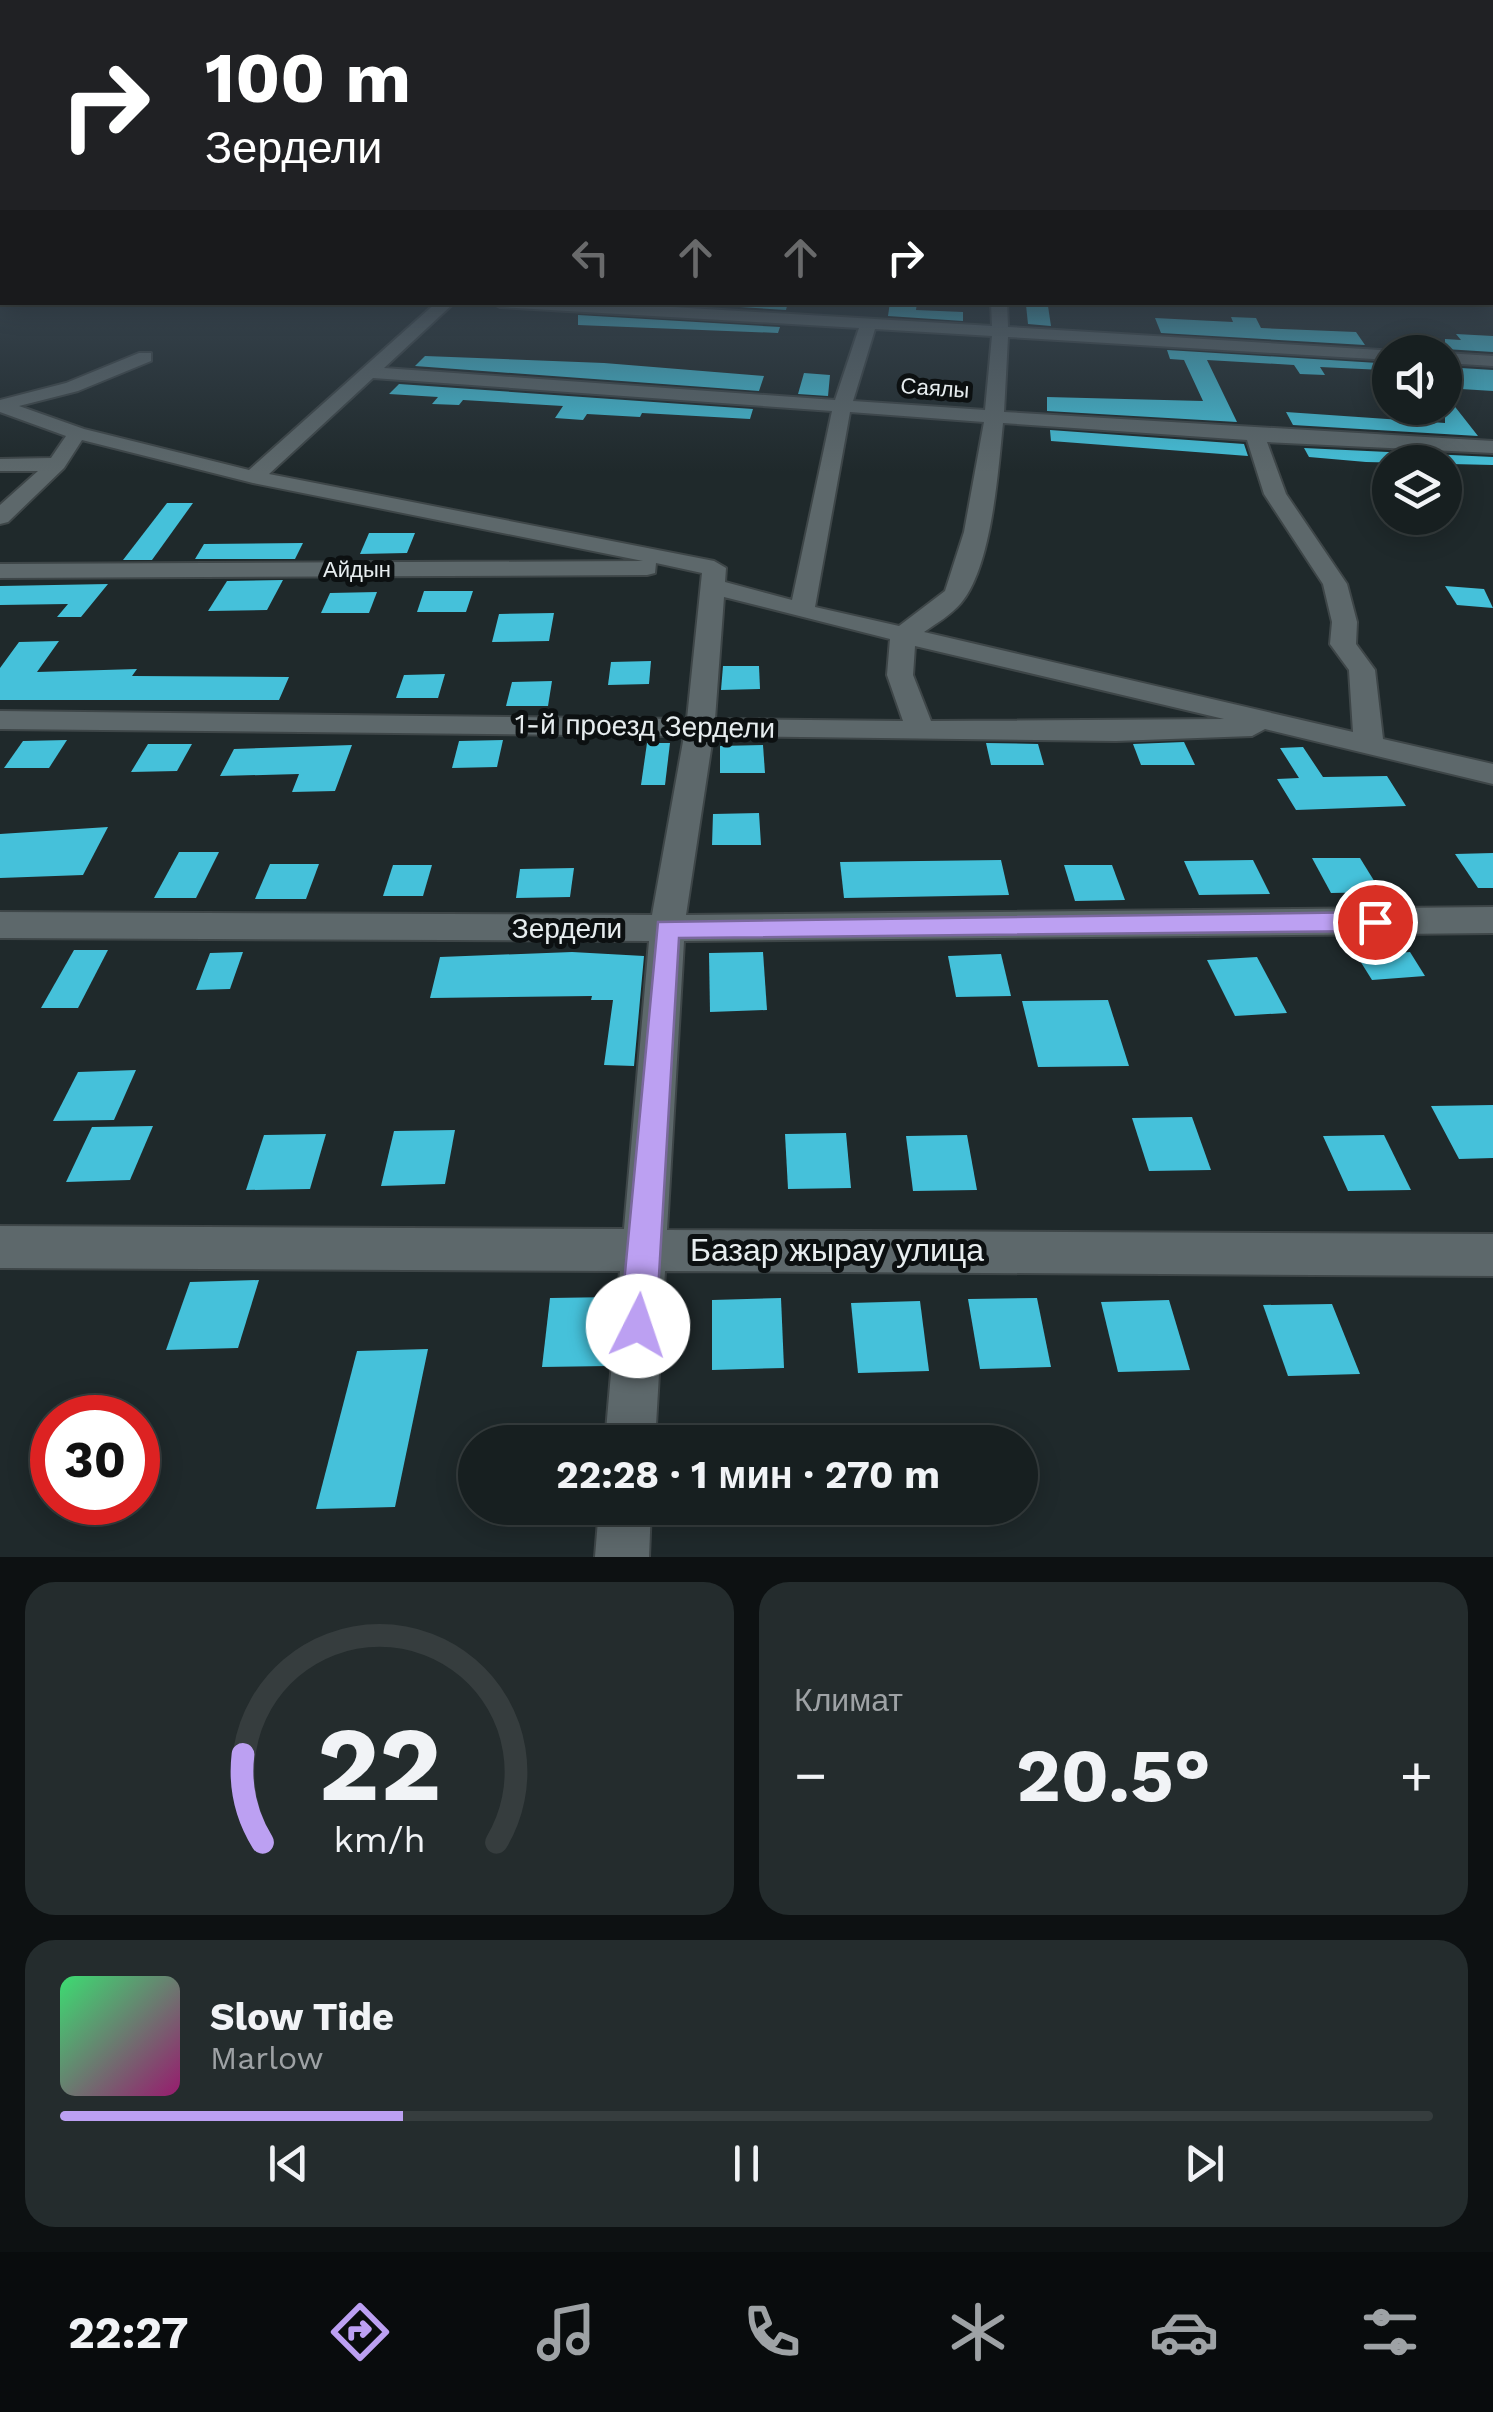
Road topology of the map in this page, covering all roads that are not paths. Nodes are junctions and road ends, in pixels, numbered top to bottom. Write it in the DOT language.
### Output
graph roads {
  1 [pos="421,327"];
  2 [pos="867,327"];
  3 [pos="900,327"];
  4 [pos="1002,327"];
  5 [pos="1003,332"];
  6 [pos="1372,354"];
  7 [pos="144,357"];
  8 [pos="1462,359"];
  9 [pos="1493,361"];
  10 [pos="373,372"];
  11 [pos="2,406"];
  12 [pos="842,407"];
  13 [pos="993,418"];
  14 [pos="76,432"];
  15 [pos="1256,435"];
  16 [pos="1493,448"];
  17 [pos="57,464"];
  18 [pos="0,465"];
  19 [pos="253,477"];
  20 [pos="0,517"];
  21 [pos="0,571"];
  22 [pos="713,577"];
  23 [pos="802,611"];
  24 [pos="903,635"];
  25 [pos="0,720"];
  26 [pos="1290,726"];
  27 [pos="700,727"];
  28 [pos="920,730"];
  29 [pos="1369,745"];
  30 [pos="1493,774"];
  31 [pos="1493,920"];
  32 [pos="0,925"];
  33 [pos="667,928"];
  34 [pos="0,1247"];
  35 [pos="643,1249"];
  36 [pos="1493,1255"];
  37 [pos="631,1425"];
  38 [pos="625,1525"];
  39 [pos="622,1557"];
  1 -- 10 [label="street"];
  2 -- 12 [label="street"];
  3 -- 5 [label="street"];
  4 -- 5 [label="street"];
  5 -- 6 [label="street"];
  5 -- 13 [label="street"];
  7 -- 11 [label="street"];
  8 -- 9 [label="street"];
  10 -- 12 [label="street, Саялы"];
  10 -- 19 [label="street"];
  11 -- 14 [label="street"];
  12 -- 13 [label="street, Саялы"];
  12 -- 23 [label="street"];
  13 -- 15 [label="street, Саялы"];
  13 -- 24 [label="street"];
  14 -- 17 [label="street"];
  14 -- 19 [label="street"];
  15 -- 16 [label="street, Саялы"];
  15 -- 29 [label="street"];
  17 -- 18 [label="street"];
  17 -- 20 [label="street"];
  19 -- 22 [label="street"];
  21 -- 22 [label="street, Айдын"];
  22 -- 23 [label="street"];
  22 -- 27 [label="street"];
  23 -- 24 [label="street"];
  24 -- 26 [label="street"];
  24 -- 28 [label="street"];
  25 -- 27 [label="street, 1-й проезд Зердели"];
  26 -- 28 [label="street, 1-й проезд Зердели"];
  26 -- 29 [label="street"];
  27 -- 28 [label="street, 1-й проезд Зердели"];
  27 -- 33 [label="street"];
  29 -- 30 [label="street"];
  31 -- 33 [label="street, Зердели"];
  32 -- 33 [label="street, Зердели"];
  33 -- 35 [label="street"];
  34 -- 35 [label="street, Базар жырау улица"];
  35 -- 36 [label="street, Базар жырау улица"];
  35 -- 37 [label="street"];
  38 -- 39 [label="street"];
}
